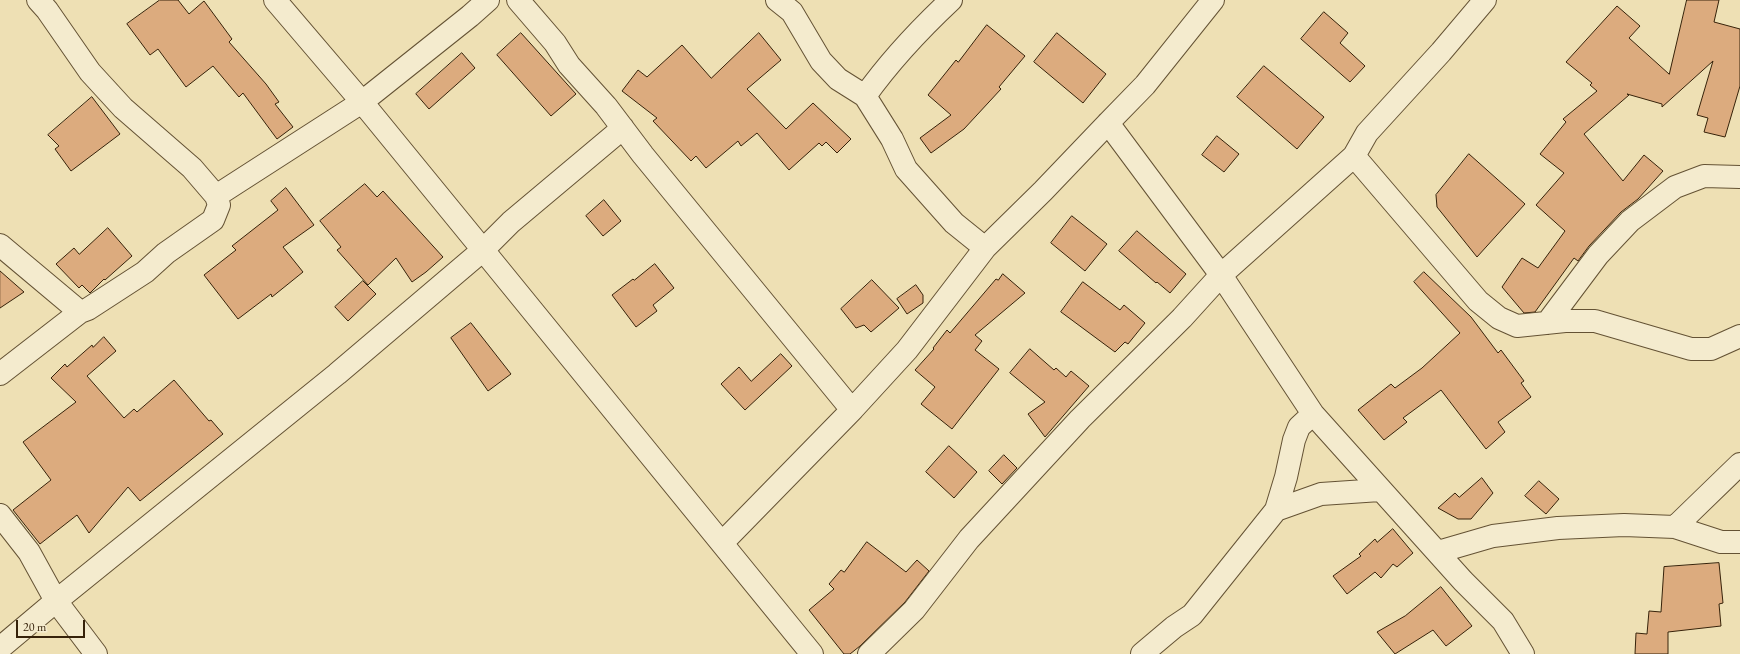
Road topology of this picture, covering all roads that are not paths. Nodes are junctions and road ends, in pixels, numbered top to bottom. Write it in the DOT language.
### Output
graph roads {
  1 [pos="38,0"];
  2 [pos="275,0"];
  3 [pos="488,0"];
  4 [pos="518,0"];
  5 [pos="777,0"];
  6 [pos="951,0"];
  7 [pos="1213,0"];
  8 [pos="1485,0"];
  9 [pos="865,96"];
  10 [pos="362,102"];
  11 [pos="1108,122"];
  12 [pos="623,128"];
  13 [pos="1354,156"];
  14 [pos="1740,178"];
  15 [pos="216,196"];
  16 [pos="0,245"];
  17 [pos="985,248"];
  18 [pos="483,250"];
  19 [pos="1221,274"];
  20 [pos="80,312"];
  21 [pos="1547,323"];
  22 [pos="1740,336"];
  23 [pos="0,374"];
  24 [pos="852,410"];
  25 [pos="1313,414"];
  26 [pos="1740,464"];
  27 [pos="1380,490"];
  28 [pos="1276,510"];
  29 [pos="0,515"];
  30 [pos="1675,527"];
  31 [pos="1740,542"];
  32 [pos="722,544"];
  33 [pos="1438,552"];
  34 [pos="56,601"];
  35 [pos="0,648"];
  36 [pos="96,654"];
  37 [pos="812,654"];
  38 [pos="869,654"];
  39 [pos="1142,654"];
  40 [pos="1523,654"];
  1 -- 15 [label="street"];
  2 -- 10 [label="street"];
  3 -- 10 [label="street"];
  4 -- 12 [label="street"];
  5 -- 9 [label="street"];
  6 -- 9 [label="street"];
  7 -- 11 [label="street"];
  8 -- 13 [label="street"];
  9 -- 17 [label="street"];
  10 -- 15 [label="street"];
  10 -- 18 [label="street"];
  11 -- 17 [label="street"];
  11 -- 19 [label="street"];
  12 -- 18 [label="street"];
  12 -- 24 [label="street"];
  13 -- 19 [label="street"];
  13 -- 21 [label="street"];
  14 -- 21 [label="street"];
  15 -- 20 [label="street"];
  16 -- 20 [label="street"];
  17 -- 24 [label="street"];
  18 -- 32 [label="street"];
  18 -- 34 [label="street"];
  19 -- 25 [label="street"];
  19 -- 38 [label="street"];
  20 -- 23 [label="street"];
  21 -- 22 [label="street"];
  24 -- 32 [label="street"];
  25 -- 27 [label="street"];
  25 -- 28 [label="street"];
  26 -- 30 [label="street"];
  27 -- 28 [label="street"];
  27 -- 33 [label="street"];
  28 -- 39 [label="street"];
  29 -- 34 [label="street"];
  30 -- 31 [label="street"];
  30 -- 33 [label="street"];
  32 -- 37 [label="street"];
  33 -- 40 [label="street"];
  34 -- 35 [label="street"];
  34 -- 36 [label="street"];
}
